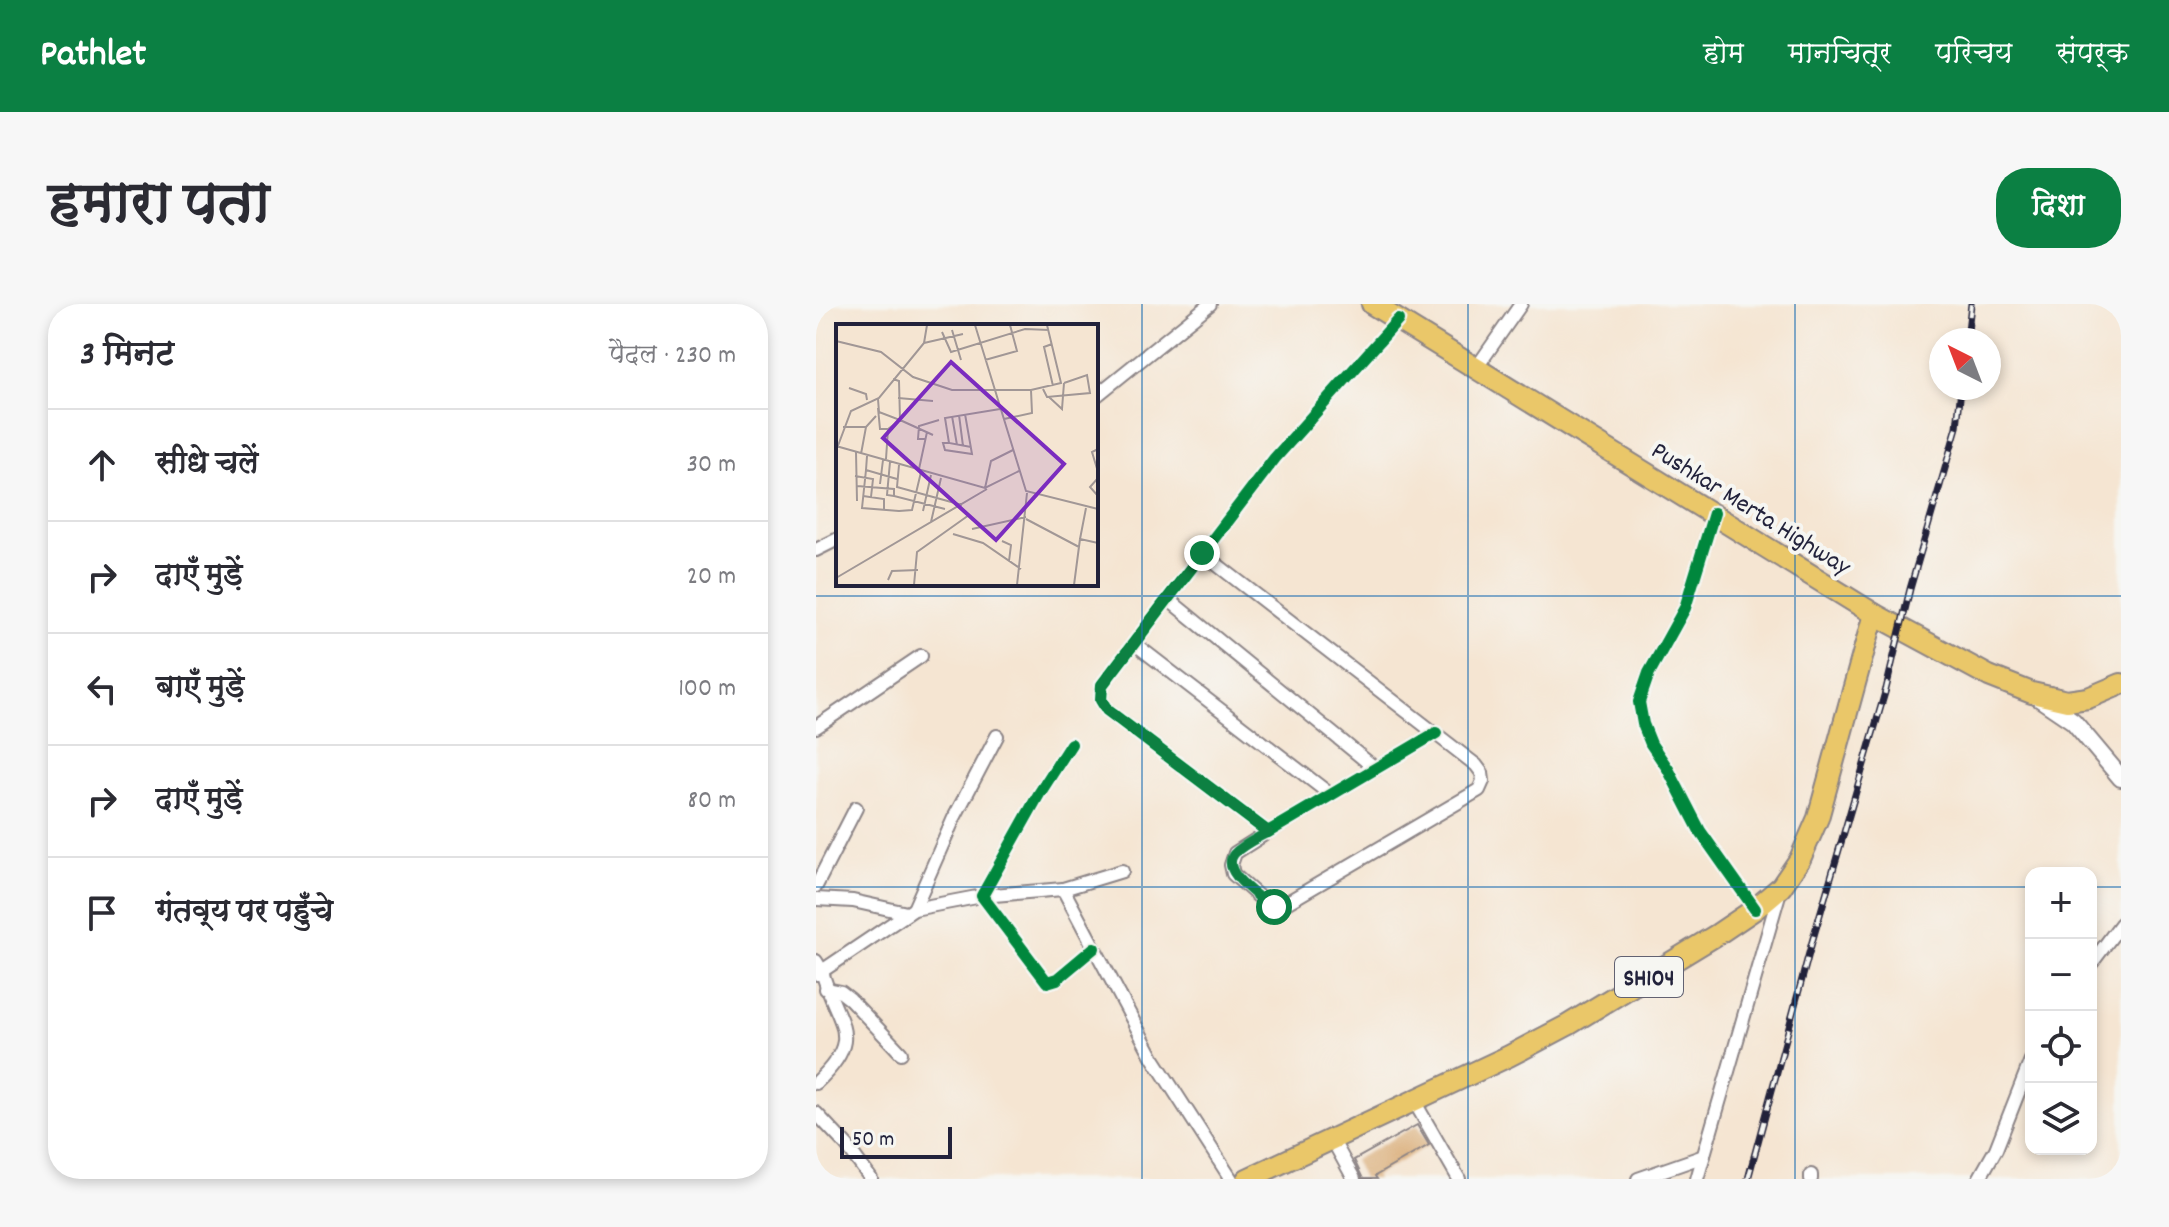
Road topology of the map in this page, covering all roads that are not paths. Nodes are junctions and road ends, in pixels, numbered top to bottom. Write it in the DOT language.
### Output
graph roads {
  1 [pos="1210,304"];
  2 [pos="1372,304"];
  3 [pos="1521,304"];
  4 [pos="1398,320"];
  5 [pos="1477,367"];
  6 [pos="1098,394"];
  7 [pos="1714,513"];
  8 [pos="836,540"];
  9 [pos="816,550"];
  10 [pos="1202,553"];
  11 [pos="1168,599"];
  12 [pos="1874,614"];
  13 [pos="1135,644"];
  14 [pos="921,656"];
  15 [pos="2121,684"];
  16 [pos="2032,693"];
  17 [pos="816,727"];
  18 [pos="1436,733"];
  19 [pos="997,736"];
  20 [pos="1071,744"];
  21 [pos="1376,769"];
  22 [pos="2121,778"];
  23 [pos="1331,795"];
  24 [pos="856,808"];
  25 [pos="1268,832"];
  26 [pos="1122,871"];
  27 [pos="816,886"];
  28 [pos="1781,887"];
  29 [pos="1063,889"];
  30 [pos="982,896"];
  31 [pos="816,899"];
  32 [pos="1755,909"];
  33 [pos="911,911"];
  34 [pos="2121,924"];
  35 [pos="1094,948"];
  36 [pos="2097,956"];
  37 [pos="818,969"];
  38 [pos="826,989"];
  39 [pos="901,1053"];
  40 [pos="2025,1075"];
  41 [pos="816,1083"];
  42 [pos="1414,1101"];
  43 [pos="816,1113"];
  44 [pos="1332,1139"];
  45 [pos="1704,1156"];
  46 [pos="1251,1178"];
  47 [pos="871,1179"];
  48 [pos="1231,1179"];
  49 [pos="1354,1179"];
  50 [pos="1459,1179"];
  51 [pos="1638,1179"];
  52 [pos="1697,1179"];
  53 [pos="1979,1179"];
  1 -- 6 [label="street"];
  2 -- 4 [label="main road, Pushkar Merta Highway"];
  3 -- 5 [label="street"];
  4 -- 5 [label="main road, Pushkar Merta Highway"];
  4 -- 10 [label="street"];
  5 -- 7 [label="main road, Pushkar Merta Highway"];
  7 -- 12 [label="main road, Pushkar Merta Highway"];
  7 -- 32 [label="street"];
  8 -- 9 [label="street"];
  10 -- 11 [label="street"];
  10 -- 18 [label="street"];
  11 -- 13 [label="street"];
  11 -- 21 [label="street"];
  12 -- 16 [label="main road, Pushkar Merta Highway"];
  12 -- 28 [label="main road, SH104"];
  13 -- 23 [label="street"];
  13 -- 25 [label="street"];
  14 -- 17 [label="street"];
  15 -- 16 [label="main road, Pushkar Merta Highway"];
  16 -- 22 [label="street"];
  18 -- 21 [label="street"];
  18 -- 25 [label="street"];
  19 -- 33 [label="street"];
  20 -- 30 [label="street"];
  21 -- 23 [label="street"];
  23 -- 25 [label="street"];
  24 -- 27 [label="street"];
  26 -- 29 [label="street"];
  28 -- 32 [label="main road, SH104"];
  28 -- 45 [label="street"];
  29 -- 30 [label="street"];
  29 -- 35 [label="street"];
  30 -- 33 [label="street"];
  30 -- 35 [label="street"];
  31 -- 33 [label="street"];
  32 -- 42 [label="main road, SH104"];
  33 -- 37 [label="street"];
  34 -- 36 [label="street"];
  35 -- 48 [label="street"];
  37 -- 38 [label="street"];
  38 -- 39 [label="street"];
  38 -- 41 [label="street"];
  40 -- 53 [label="street"];
  42 -- 44 [label="main road, SH104"];
  42 -- 50 [label="street"];
  43 -- 47 [label="street"];
  44 -- 46 [label="main road, SH104"];
  44 -- 49 [label="street"];
  45 -- 51 [label="street"];
  45 -- 52 [label="street"];
}
